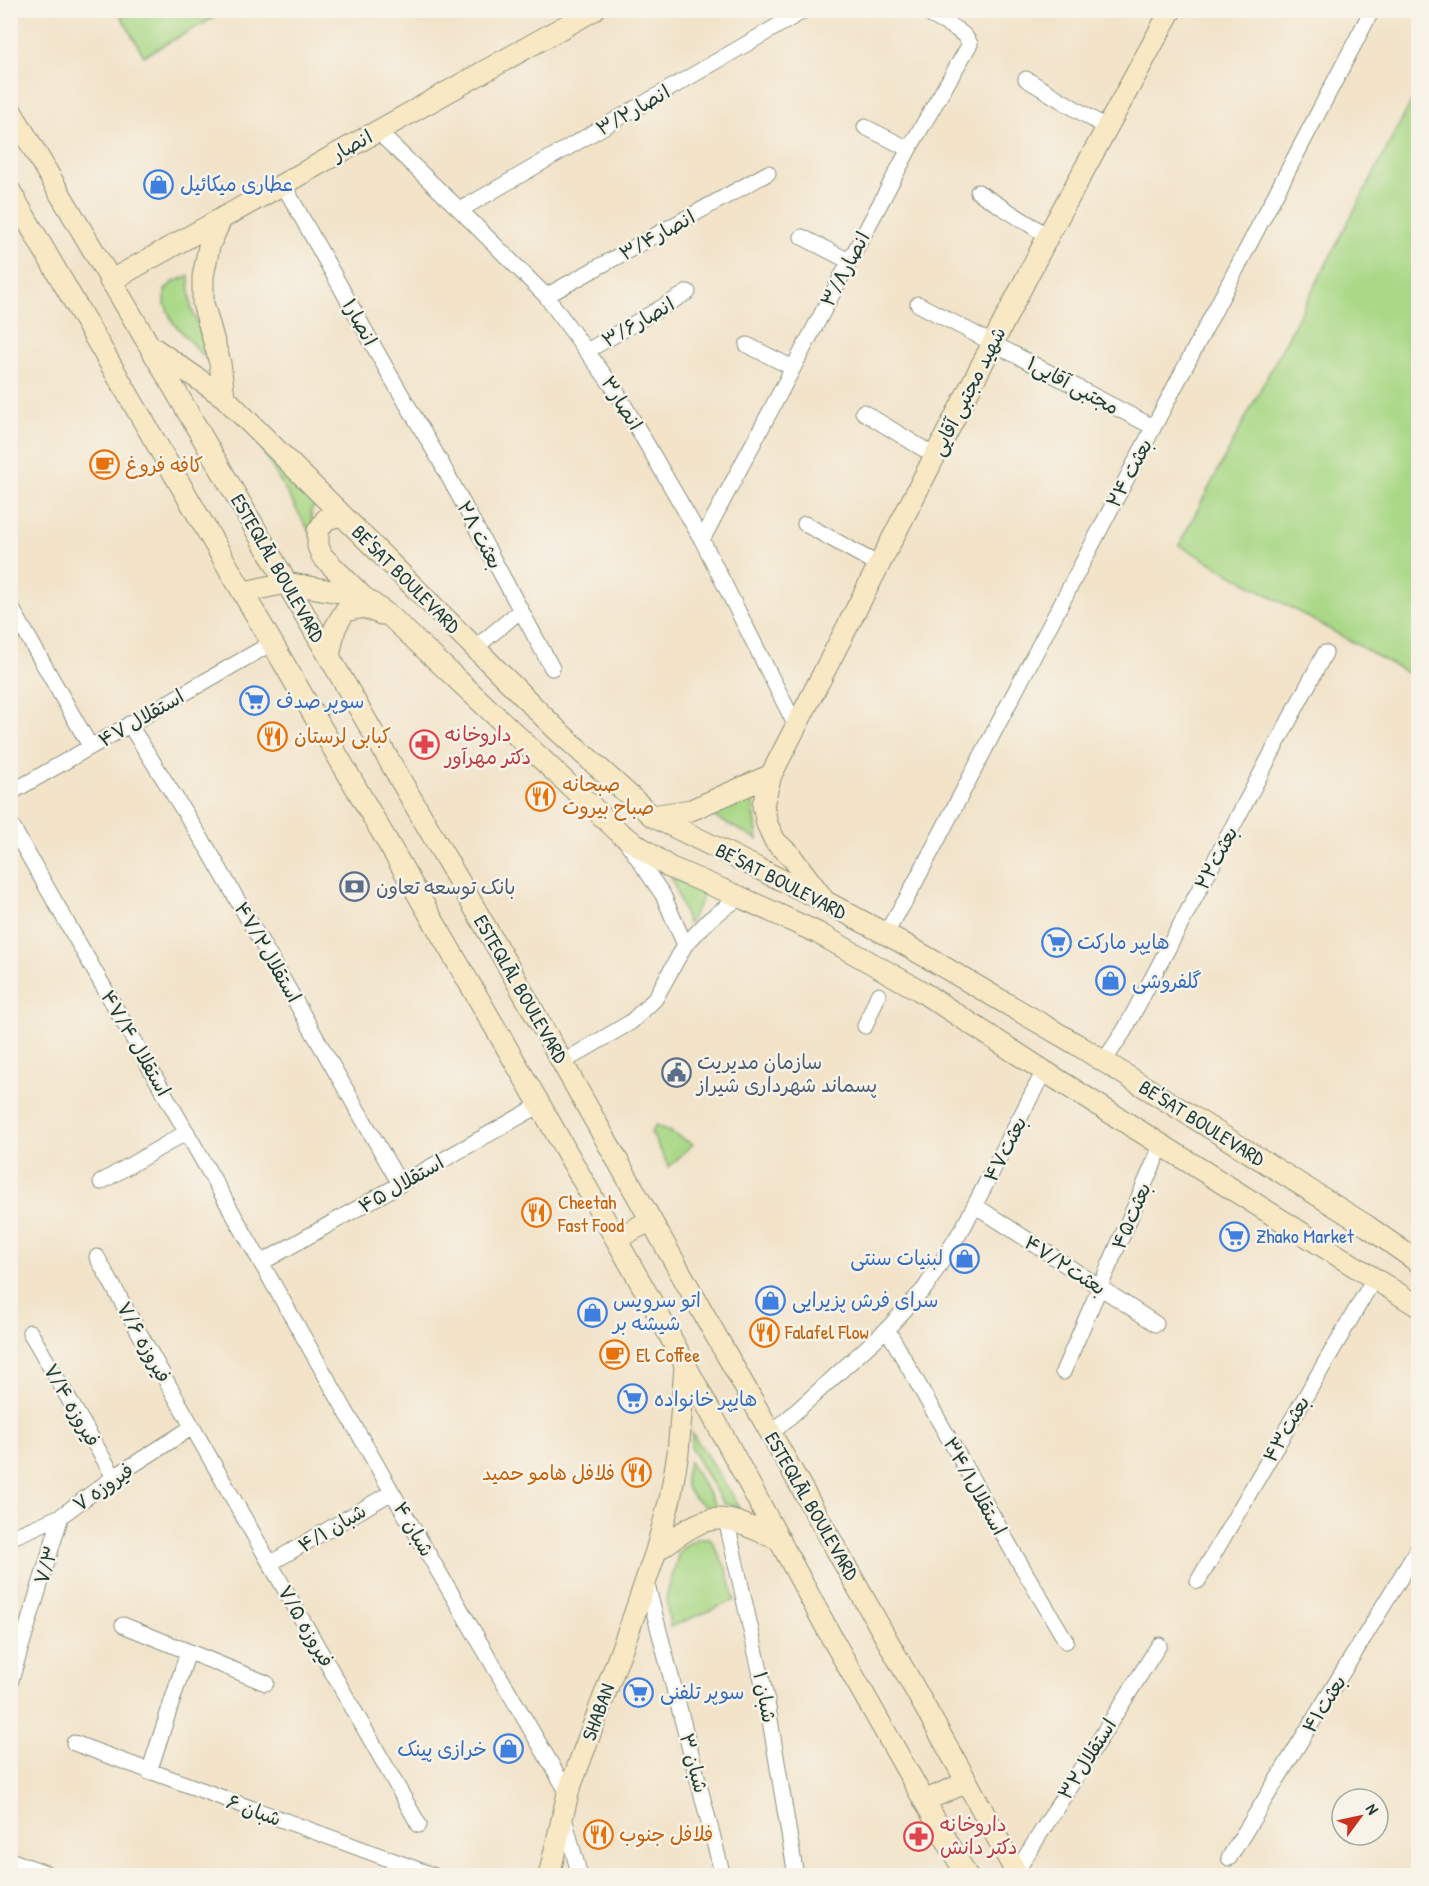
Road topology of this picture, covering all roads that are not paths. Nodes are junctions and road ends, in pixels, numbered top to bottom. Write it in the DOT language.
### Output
graph roads {
  1 [pos="594,10"];
  2 [pos="805,10"];
  3 [pos="1372,10"];
  4 [pos="1167,12"];
  5 [pos="932,16"];
  6 [pos="1026,79"];
  7 [pos="10,109"];
  8 [pos="866,127"];
  9 [pos="1107,128"];
  10 [pos="377,131"];
  11 [pos="909,149"];
  12 [pos="768,173"];
  13 [pos="283,184"];
  14 [pos="978,192"];
  15 [pos="12,195"];
  16 [pos="460,210"];
  17 [pos="220,219"];
  18 [pos="1048,236"];
  19 [pos="802,237"];
  20 [pos="849,261"];
  21 [pos="110,281"];
  22 [pos="688,292"];
  23 [pos="546,297"];
  24 [pos="918,304"];
  25 [pos="993,344"];
  26 [pos="149,345"];
  27 [pos="747,345"];
  28 [pos="587,351"];
  29 [pos="793,368"];
  30 [pos="224,397"];
  31 [pos="863,412"];
  32 [pos="1153,427"];
  33 [pos="935,456"];
  34 [pos="439,459"];
  35 [pos="342,515"];
  36 [pos="805,524"];
  37 [pos="702,540"];
  38 [pos="879,565"];
  39 [pos="286,583"];
  40 [pos="244,592"];
  41 [pos="362,596"];
  42 [pos="10,605"];
  43 [pos="521,610"];
  44 [pos="391,617"];
  45 [pos="272,643"];
  46 [pos="475,648"];
  47 [pos="1325,654"];
  48 [pos="329,656"];
  49 [pos="552,668"];
  50 [pos="129,724"];
  51 [pos="796,726"];
  52 [pos="90,746"];
  53 [pos="771,775"];
  54 [pos="10,794"];
  55 [pos="652,816"];
  56 [pos="10,823"];
  57 [pos="621,834"];
  58 [pos="740,897"];
  59 [pos="826,903"];
  60 [pos="885,934"];
  61 [pos="685,945"];
  62 [pos="878,995"];
  63 [pos="865,1026"];
  64 [pos="1104,1061"];
  65 [pos="563,1062"];
  66 [pos="1044,1071"];
  67 [pos="540,1105"];
  68 [pos="187,1132"];
  69 [pos="1162,1144"];
  70 [pos="101,1182"];
  71 [pos="400,1184"];
  72 [pos="976,1206"];
  73 [pos="651,1220"];
  74 [pos="616,1239"];
  75 [pos="97,1257"];
  76 [pos="1419,1262"];
  77 [pos="261,1263"];
  78 [pos="1375,1277"];
  79 [pos="1100,1288"];
  80 [pos="1419,1306"];
  81 [pos="1156,1324"];
  82 [pos="887,1329"];
  83 [pos="30,1332"];
  84 [pos="685,1365"];
  85 [pos="1063,1372"];
  86 [pos="191,1428"];
  87 [pos="771,1434"];
  88 [pos="114,1477"];
  89 [pos="392,1492"];
  90 [pos="61,1516"];
  91 [pos="726,1519"];
  92 [pos="10,1539"];
  93 [pos="780,1540"];
  94 [pos="1419,1549"];
  95 [pos="656,1551"];
  96 [pos="271,1563"];
  97 [pos="646,1581"];
  98 [pos="1198,1581"];
  99 [pos="123,1625"];
  100 [pos="1066,1641"];
  101 [pos="1159,1646"];
  102 [pos="188,1652"];
  103 [pos="10,1683"];
  104 [pos="266,1683"];
  105 [pos="74,1743"];
  106 [pos="148,1772"];
  107 [pos="968,1782"];
  108 [pos="924,1801"];
  109 [pos="566,1803"];
  110 [pos="419,1825"];
  111 [pos="1229,1858"];
  112 [pos="10,1860"];
  113 [pos="1017,1874"];
  114 [pos="54,1875"];
  115 [pos="435,1875"];
  116 [pos="549,1875"];
  117 [pos="580,1875"];
  118 [pos="723,1875"];
  119 [pos="796,1875"];
  120 [pos="967,1875"];
  1 -- 10 [label="main road, انصار"];
  2 -- 16 [label="street, انصار۳/۲"];
  3 -- 32 [label="street, بعثت ۲۴"];
  4 -- 9 [label="main road, شهید مجتبی آقایی"];
  5 -- 11 [label="street, انصار۳/۸"];
  6 -- 9 [label="street"];
  7 -- 21 [label="main road, ESTEQLĀL BOULEVARD"];
  8 -- 11 [label="street"];
  9 -- 18 [label="main road, شهید مجتبی آقایی"];
  10 -- 13 [label="main road, انصار"];
  10 -- 16 [label="street, انصار۳"];
  11 -- 20 [label="street, انصار۳/۸"];
  12 -- 23 [label="street, انصار۳/۴"];
  13 -- 17 [label="main road, انصار"];
  13 -- 34 [label="street, انصار۱"];
  14 -- 18 [label="street"];
  15 -- 40 [label="main road, ESTEQLĀL BOULEVARD"];
  16 -- 23 [label="street, انصار۳"];
  17 -- 21 [label="main road, انصار"];
  17 -- 30 [label="main road"];
  18 -- 25 [label="main road, شهید مجتبی آقایی"];
  19 -- 20 [label="street"];
  20 -- 29 [label="street, انصار۳/۸"];
  21 -- 26 [label="main road, ESTEQLĀL BOULEVARD"];
  22 -- 28 [label="street, انصار۳/۶"];
  23 -- 28 [label="street, انصار۳"];
  24 -- 25 [label="street, مجتبی آقایی۱"];
  25 -- 32 [label="street, مجتبی آقایی۱"];
  25 -- 33 [label="main road, شهید مجتبی آقایی"];
  26 -- 30 [label="main road, BE'SAT BOULEVARD"];
  26 -- 39 [label="main road, ESTEQLĀL BOULEVARD"];
  27 -- 29 [label="street"];
  28 -- 37 [label="street, انصار۳"];
  29 -- 37 [label="street, انصار۳/۸"];
  30 -- 35 [label="main road, BE'SAT BOULEVARD"];
  31 -- 33 [label="street"];
  32 -- 60 [label="street, بعثت ۲۴"];
  33 -- 38 [label="main road, شهید مجتبی آقایی"];
  34 -- 43 [label="street, بعثت ۲۸"];
  35 -- 41 [label="main road, BE'SAT BOULEVARD"];
  35 -- 46 [label="main road, BE'SAT BOULEVARD"];
  36 -- 38 [label="street"];
  37 -- 51 [label="street, انصار۳"];
  38 -- 51 [label="main road, شهید مجتبی آقایی"];
  39 -- 40 [label="main road"];
  39 -- 41 [label="main road"];
  39 -- 48 [label="main road, ESTEQLĀL BOULEVARD"];
  40 -- 45 [label="main road, ESTEQLĀL BOULEVARD"];
  41 -- 44 [label="main road, BE'SAT BOULEVARD"];
  42 -- 52 [label="street"];
  43 -- 46 [label="street"];
  43 -- 49 [label="street, بعثت ۲۸"];
  44 -- 48 [label="main road"];
  44 -- 57 [label="main road, BE'SAT BOULEVARD"];
  45 -- 50 [label="street, ۴۷ استقلال"];
  45 -- 67 [label="main road, ESTEQLĀL BOULEVARD"];
  46 -- 55 [label="main road, BE'SAT BOULEVARD"];
  47 -- 64 [label="street, بعثت۲۲"];
  48 -- 65 [label="main road, ESTEQLĀL BOULEVARD"];
  50 -- 52 [label="street, ۴۷ استقلال"];
  50 -- 71 [label="street, استقلال۴۷/۲"];
  51 -- 53 [label="main road, شهید مجتبی آقایی"];
  52 -- 54 [label="street, ۴۷ استقلال"];
  53 -- 55 [label="main road"];
  53 -- 59 [label="main road, شهید مجتبی آقایی"];
  55 -- 59 [label="main road, BE'SAT BOULEVARD"];
  56 -- 68 [label="street, ۴۷/۴ استقلال"];
  57 -- 58 [label="main road, BE'SAT BOULEVARD"];
  57 -- 61 [label="street"];
  58 -- 61 [label="street"];
  58 -- 66 [label="main road, BE'SAT BOULEVARD"];
  59 -- 60 [label="main road, BE'SAT BOULEVARD"];
  60 -- 64 [label="main road, BE'SAT BOULEVARD"];
  61 -- 65 [label="street"];
  62 -- 63 [label="street"];
  64 -- 76 [label="main road, BE'SAT BOULEVARD"];
  65 -- 73 [label="main road, ESTEQLĀL BOULEVARD"];
  66 -- 69 [label="main road, BE'SAT BOULEVARD"];
  66 -- 72 [label="street, بعثت۴۷"];
  67 -- 71 [label="street, ۴۵ استقلال"];
  67 -- 74 [label="main road, ESTEQLĀL BOULEVARD"];
  68 -- 70 [label="street"];
  68 -- 77 [label="street, ۴۷/۴ استقلال"];
  69 -- 78 [label="main road, BE'SAT BOULEVARD"];
  69 -- 79 [label="street, بعثت۴۵"];
  71 -- 77 [label="street, ۴۵ استقلال"];
  72 -- 79 [label="street, بعثت۴۷/۲"];
  72 -- 82 [label="street, بعثت۴۷"];
  73 -- 74 [label="main road"];
  73 -- 87 [label="main road, ESTEQLĀL BOULEVARD"];
  74 -- 84 [label="main road, ESTEQLĀL BOULEVARD"];
  75 -- 86 [label="street, ۷/۶ فیروزه"];
  77 -- 89 [label="street, ۴ شبان"];
  78 -- 80 [label="main road, BE'SAT BOULEVARD"];
  78 -- 98 [label="street, بعثت۴۳"];
  79 -- 81 [label="street, بعثت۴۷/۲"];
  79 -- 85 [label="street, بعثت۴۵"];
  82 -- 87 [label="street, بعثت۴۷"];
  82 -- 100 [label="street, استقلال۳۴/۱"];
  83 -- 88 [label="street, ۷/۴ فیروزه"];
  84 -- 93 [label="main road, ESTEQLĀL BOULEVARD"];
  84 -- 95 [label="main road, SHABAN"];
  86 -- 88 [label="street, ۷ فیروزه"];
  86 -- 96 [label="street, ۷/۵ فیروزه"];
  87 -- 107 [label="main road, ESTEQLĀL BOULEVARD"];
  88 -- 90 [label="street, ۷ فیروزه"];
  89 -- 96 [label="street, ۴/۱ شبان"];
  89 -- 109 [label="street, ۴ شبان"];
  90 -- 92 [label="street, ۷ فیروزه"];
  90 -- 103 [label="street, ۷/۳"];
  91 -- 93 [label="main road"];
  91 -- 95 [label="main road"];
  91 -- 119 [label="street, ۱ شبان"];
  93 -- 108 [label="main road, ESTEQLĀL BOULEVARD"];
  94 -- 111 [label="street, بعثت۴۱"];
  95 -- 97 [label="main road, SHABAN"];
  96 -- 110 [label="street, ۷/۵ فیروزه"];
  97 -- 109 [label="main road, SHABAN"];
  97 -- 118 [label="street, ۳ شبان"];
  99 -- 102 [label="street"];
  101 -- 113 [label="street, استقلال۳۲"];
  102 -- 104 [label="street"];
  102 -- 106 [label="street"];
  105 -- 106 [label="street, ۶ شبان"];
  106 -- 115 [label="street, ۶ شبان"];
  107 -- 108 [label="main road"];
  107 -- 113 [label="main road, ESTEQLĀL BOULEVARD"];
  108 -- 120 [label="main road, ESTEQLĀL BOULEVARD"];
  109 -- 116 [label="main road, SHABAN"];
  109 -- 117 [label="street, ۴ شبان"];
  112 -- 114 [label="street"];
}
